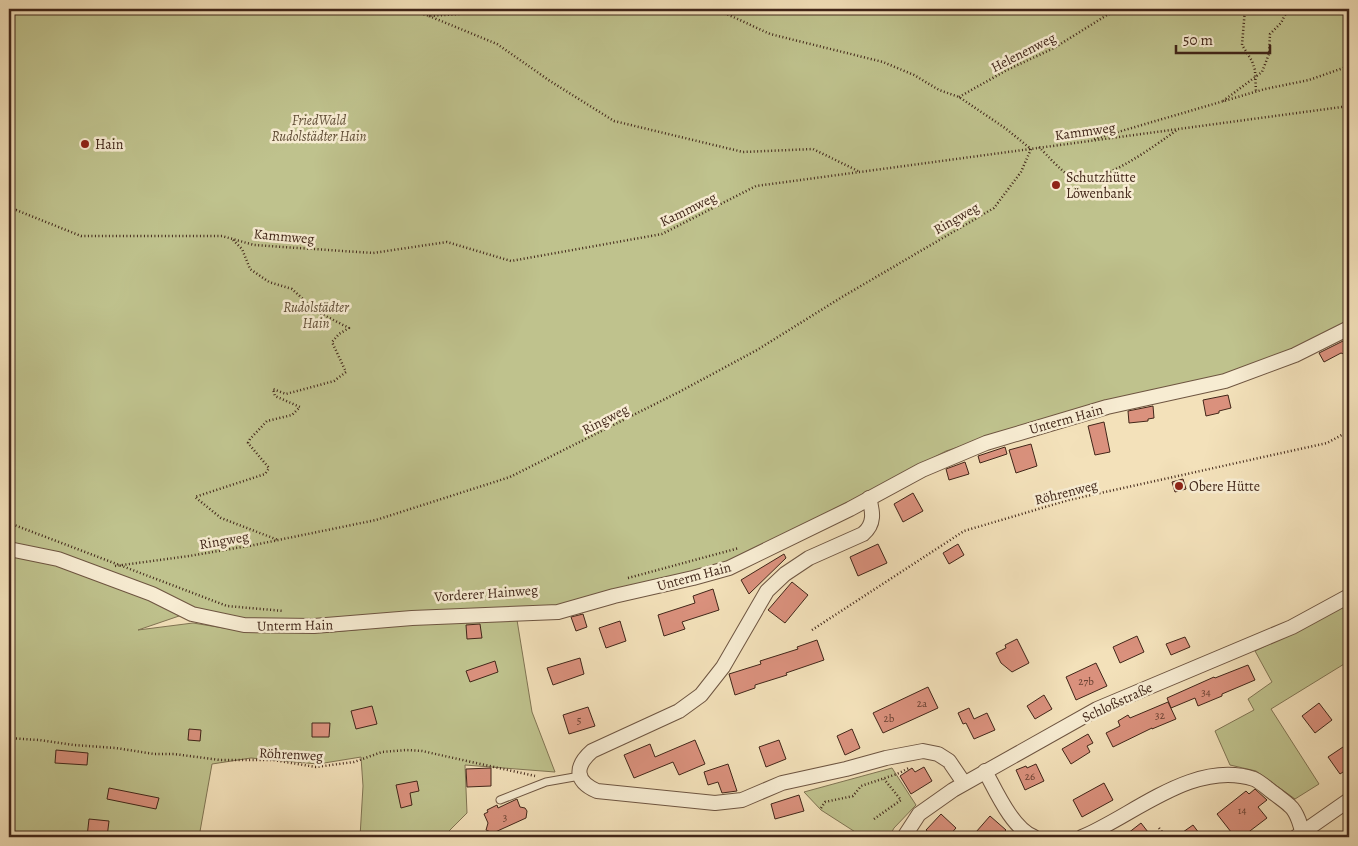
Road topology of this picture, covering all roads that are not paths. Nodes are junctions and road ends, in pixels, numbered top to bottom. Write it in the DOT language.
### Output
graph roads {
  1 [pos="1349,328"];
  2 [pos="869,498"];
  3 [pos="9,549"];
  4 [pos="1349,596"];
  5 [pos="985,771"];
  6 [pos="580,776"];
  7 [pos="964,783"];
  8 [pos="500,800"];
  9 [pos="1349,800"];
  10 [pos="1300,835"];
  11 [pos="904,837"];
  12 [pos="1034,837"];
  13 [pos="1082,837"];
  1 -- 2 [label="street, Unterm Hain"];
  2 -- 3 [label="street, Unterm Hain"];
  2 -- 6 [label="street"];
  4 -- 5 [label="street, Schloßstraße"];
  5 -- 7 [label="street, Schloßstraße"];
  5 -- 12 [label="street"];
  6 -- 7 [label="street"];
  6 -- 8 [label="lane"];
  7 -- 11 [label="street, Schloßstraße"];
  9 -- 10 [label="street"];
  10 -- 13 [label="street"];
}
